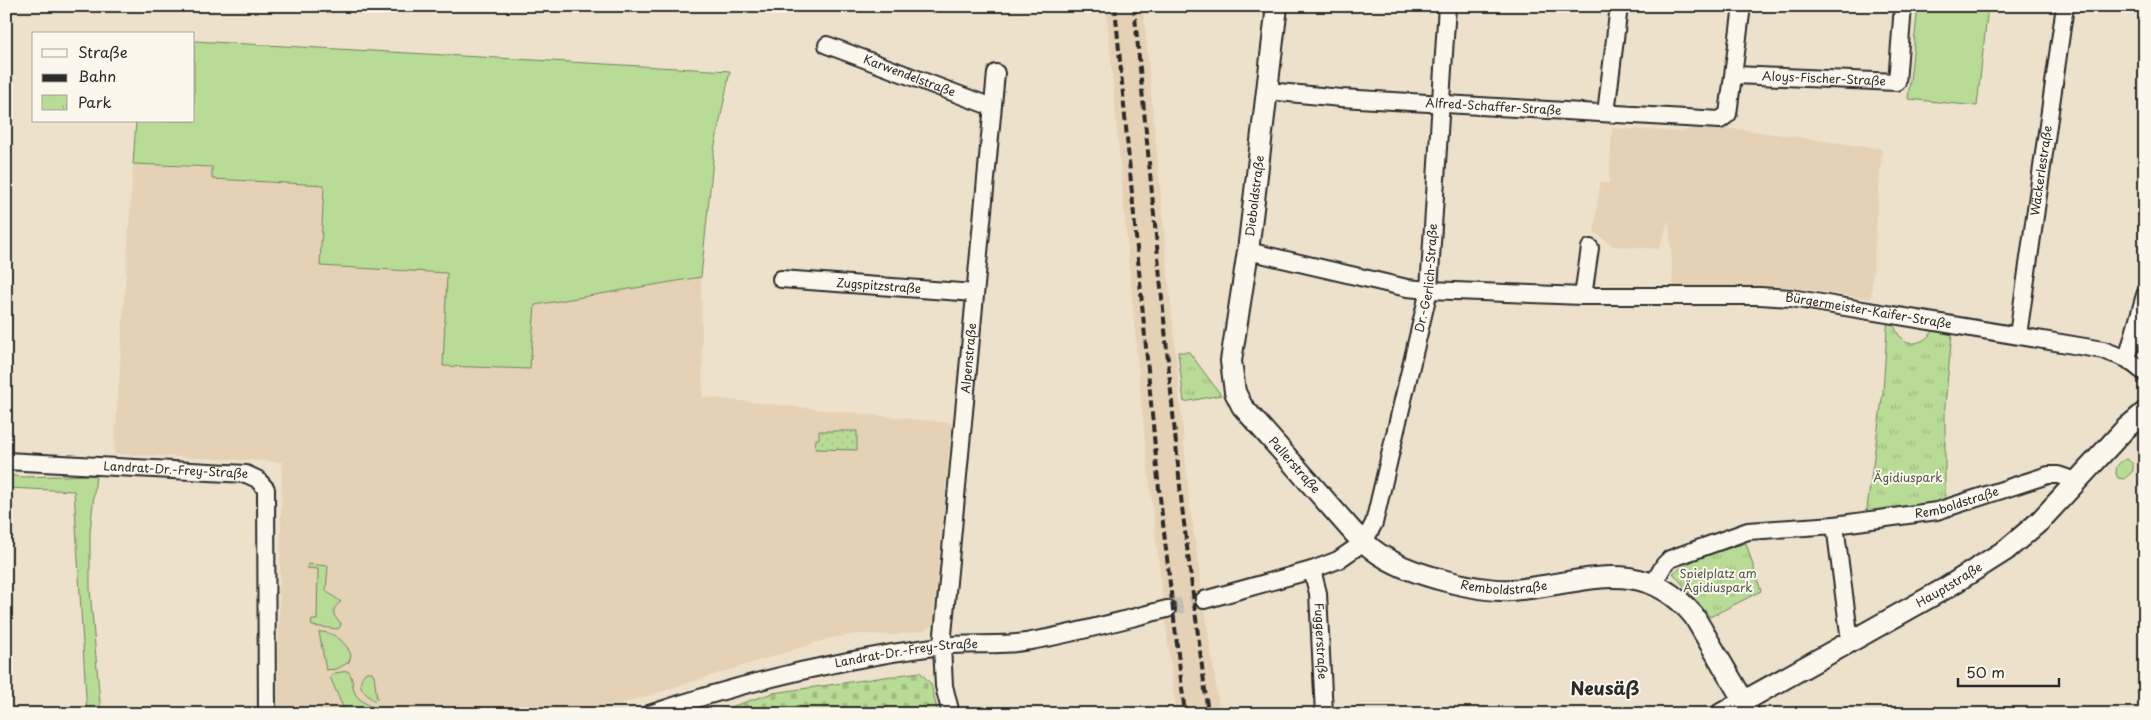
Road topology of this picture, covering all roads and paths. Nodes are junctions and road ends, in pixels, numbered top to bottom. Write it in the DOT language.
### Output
graph roads {
  1 [pos="1277,6"];
  2 [pos="1446,6"];
  3 [pos="1619,6"];
  4 [pos="1742,6"];
  5 [pos="1903,6"];
  6 [pos="2064,6"];
  7 [pos="827,45"];
  8 [pos="996,73"];
  9 [pos="1735,75"];
  10 [pos="1268,91"];
  11 [pos="1440,103"];
  12 [pos="992,107"];
  13 [pos="1606,113"];
  14 [pos="1590,248"];
  15 [pos="1248,251"];
  16 [pos="781,279"];
  17 [pos="1429,290"];
  18 [pos="975,293"];
  19 [pos="2145,295"];
  20 [pos="1583,296"];
  21 [pos="2018,334"];
  22 [pos="2127,360"];
  23 [pos="2145,373"];
  24 [pos="1233,384"];
  25 [pos="2145,412"];
  26 [pos="6,461"];
  27 [pos="2076,482"];
  28 [pos="1835,525"];
  29 [pos="1364,542"];
  30 [pos="1312,570"];
  31 [pos="1652,584"];
  32 [pos="1204,600"];
  33 [pos="1168,609"];
  34 [pos="1850,641"];
  35 [pos="942,646"];
  36 [pos="1746,707"];
  37 [pos="267,714"];
  38 [pos="649,714"];
  39 [pos="951,714"];
  40 [pos="1324,714"];
  41 [pos="1721,714"];
  1 -- 10 [label="street, Dieboldstraße"];
  2 -- 11 [label="street, Dr.-Gerlich-Straße"];
  3 -- 13 [label="street"];
  4 -- 9 [label="street"];
  5 -- 9 [label="street, Aloys-Fischer-Straße"];
  6 -- 21 [label="street, Wäckerlestraße"];
  7 -- 12 [label="street, Karwendelstraße"];
  8 -- 12 [label="street, Alpenstraße"];
  9 -- 13 [label="street, Alfred-Schaffer-Straße"];
  10 -- 11 [label="street, Alfred-Schaffer-Straße"];
  10 -- 15 [label="street, Dieboldstraße"];
  11 -- 13 [label="street, Alfred-Schaffer-Straße"];
  11 -- 17 [label="street, Dr.-Gerlich-Straße"];
  12 -- 18 [label="street, Alpenstraße"];
  14 -- 20 [label="street"];
  15 -- 17 [label="street, Bürgermeister-Kaifer-Straße"];
  15 -- 24 [label="street, Dieboldstraße"];
  16 -- 18 [label="street, Zugspitzstraße"];
  17 -- 20 [label="street, Bürgermeister-Kaifer-Straße"];
  17 -- 29 [label="street, Dr.-Gerlich-Straße"];
  18 -- 35 [label="street, Alpenstraße"];
  19 -- 22 [label="street"];
  20 -- 21 [label="street, Bürgermeister-Kaifer-Straße"];
  21 -- 22 [label="street, Bürgermeister-Kaifer-Straße"];
  22 -- 23 [label="street, Bürgermeister-Kaifer-Straße"];
  24 -- 29 [label="street, Pallerstraße"];
  25 -- 27 [label="street, Hauptstraße"];
  26 -- 37 [label="street, Landrat-Dr.-Frey-Straße"];
  27 -- 28 [label="street, Remboldstraße"];
  27 -- 34 [label="street, Hauptstraße"];
  28 -- 31 [label="street, Remboldstraße"];
  28 -- 34 [label="street"];
  29 -- 30 [label="street"];
  29 -- 31 [label="street, Remboldstraße"];
  30 -- 32 [label="street"];
  30 -- 40 [label="street, Fuggerstraße"];
  31 -- 36 [label="street, Remboldstraße"];
  33 -- 35 [label="street, Landrat-Dr.-Frey-Straße"];
  34 -- 36 [label="street, Hauptstraße"];
  35 -- 38 [label="street, Landrat-Dr.-Frey-Straße"];
  35 -- 39 [label="street, Alpenstraße"];
  36 -- 41 [label="street, Hauptstraße"];
}
